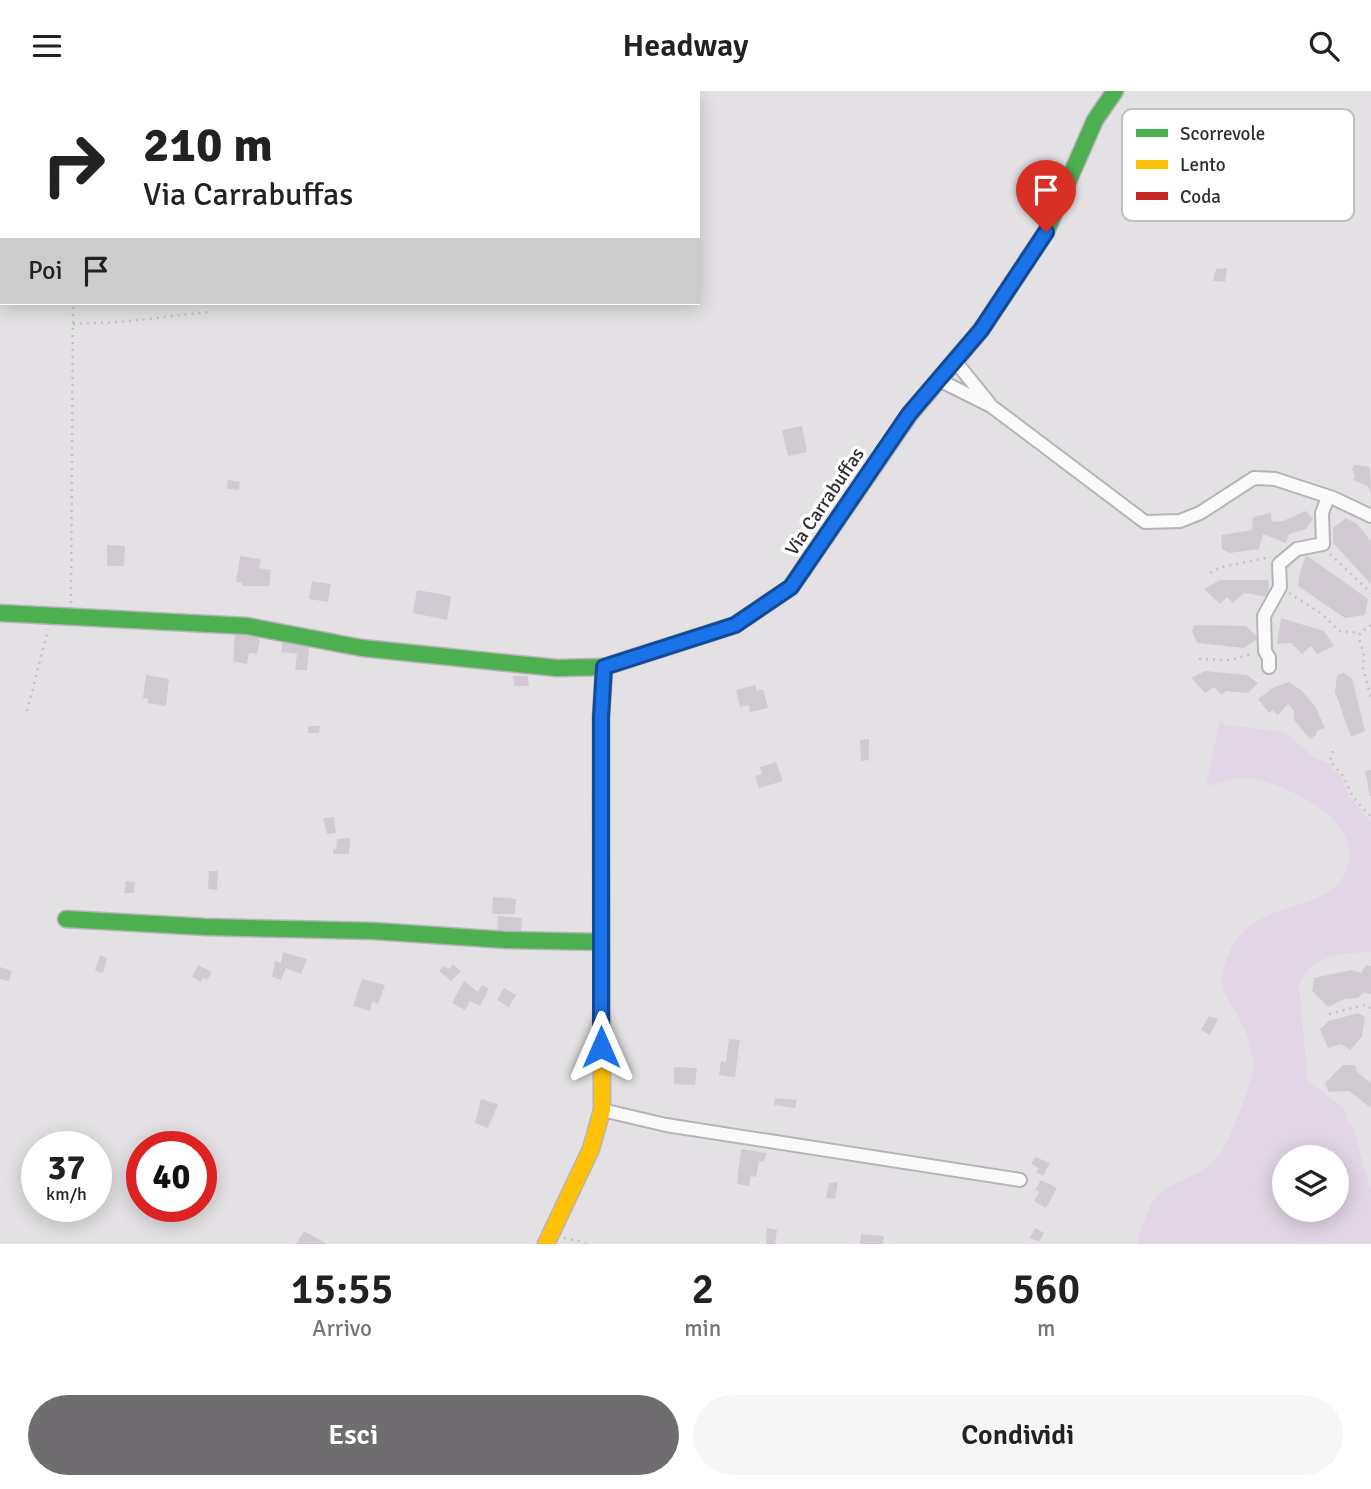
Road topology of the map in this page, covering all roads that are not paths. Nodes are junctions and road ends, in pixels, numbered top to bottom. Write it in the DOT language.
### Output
graph roads {
  1 [pos="1115,91"];
  2 [pos="955,361"];
  3 [pos="939,380"];
  4 [pos="991,406"];
  5 [pos="1328,497"];
  6 [pos="1371,516"];
  7 [pos="0,613"];
  8 [pos="604,667"];
  9 [pos="1269,667"];
  10 [pos="66,919"];
  11 [pos="601,942"];
  12 [pos="602,1110"];
  13 [pos="1020,1180"];
  14 [pos="548,1239"];
  1 -- 2 [label="street, Via Carrabuffas"];
  2 -- 3 [label="street, Via Carrabuffas"];
  2 -- 4 [label="street"];
  3 -- 4 [label="street"];
  3 -- 8 [label="street, Via Carrabuffas"];
  4 -- 5 [label="street"];
  5 -- 6 [label="street"];
  5 -- 9 [label="street"];
  7 -- 8 [label="street, Via Carrabuffas"];
  8 -- 11 [label="street"];
  10 -- 11 [label="street"];
  11 -- 12 [label="street"];
  12 -- 13 [label="street"];
  12 -- 14 [label="street"];
}
